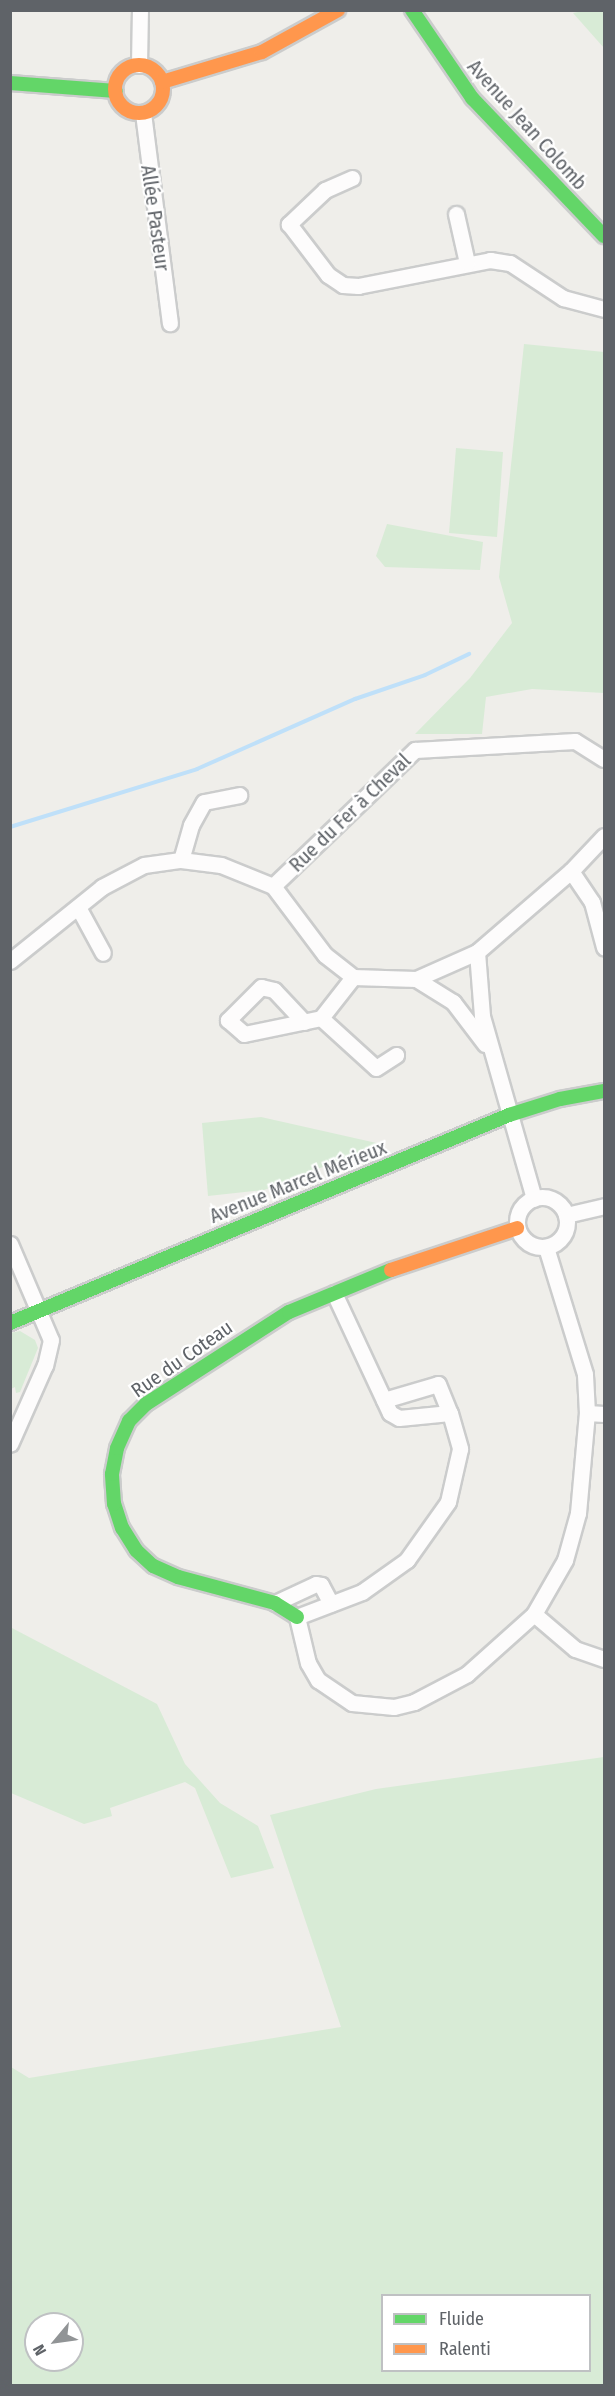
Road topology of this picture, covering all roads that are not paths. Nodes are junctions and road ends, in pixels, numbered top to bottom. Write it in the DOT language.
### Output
graph roads {
  1 [pos="140,10"];
  2 [pos="338,10"];
  3 [pos="412,10"];
  4 [pos="421,10"];
  5 [pos="427,35"];
  6 [pos="139,65"];
  7 [pos="162,82"];
  8 [pos="10,83"];
  9 [pos="116,91"];
  10 [pos="143,113"];
  11 [pos="352,178"];
  12 [pos="456,214"];
  13 [pos="604,236"];
  14 [pos="467,263"];
  15 [pos="604,309"];
  16 [pos="170,322"];
  17 [pos="604,759"];
  18 [pos="239,795"];
  19 [pos="604,836"];
  20 [pos="181,860"];
  21 [pos="571,871"];
  22 [pos="273,886"];
  23 [pos="598,901"];
  24 [pos="78,907"];
  25 [pos="604,947"];
  26 [pos="477,952"];
  27 [pos="103,953"];
  28 [pos="10,961"];
  29 [pos="353,977"];
  30 [pos="416,979"];
  31 [pos="321,1018"];
  32 [pos="304,1022"];
  33 [pos="396,1055"];
  34 [pos="495,1059"];
  35 [pos="604,1079"];
  36 [pos="604,1091"];
  37 [pos="509,1108"];
  38 [pos="534,1199"];
  39 [pos="604,1206"];
  40 [pos="566,1215"];
  41 [pos="517,1228"];
  42 [pos="10,1244"];
  43 [pos="546,1247"];
  44 [pos="334,1293"];
  45 [pos="35,1305"];
  46 [pos="10,1308"];
  47 [pos="10,1323"];
  48 [pos="384,1400"];
  49 [pos="450,1413"];
  50 [pos="587,1413"];
  51 [pos="604,1414"];
  52 [pos="10,1444"];
  53 [pos="274,1603"];
  54 [pos="331,1604"];
  55 [pos="534,1614"];
  56 [pos="297,1617"];
  57 [pos="604,1659"];
  1 -- 6 [label="street"];
  2 -- 7 [label="main road"];
  3 -- 5 [label="main road, Avenue Jean Colomb"];
  4 -- 5 [label="main road, Avenue Jean Colomb"];
  5 -- 13 [label="main road, Avenue Jean Colomb"];
  6 -- 7 [label="main road"];
  6 -- 9 [label="main road"];
  7 -- 10 [label="main road"];
  8 -- 9 [label="main road"];
  9 -- 10 [label="main road"];
  10 -- 16 [label="street, Allée Pasteur"];
  11 -- 14 [label="street"];
  12 -- 14 [label="street"];
  14 -- 15 [label="street"];
  17 -- 22 [label="street, Rue du Fer à Cheval"];
  18 -- 20 [label="street"];
  19 -- 21 [label="street"];
  20 -- 22 [label="street"];
  20 -- 24 [label="street"];
  21 -- 23 [label="street"];
  21 -- 26 [label="street"];
  22 -- 29 [label="street"];
  23 -- 25 [label="street"];
  24 -- 27 [label="street"];
  24 -- 28 [label="street"];
  26 -- 30 [label="street"];
  26 -- 34 [label="street"];
  29 -- 30 [label="street"];
  29 -- 31 [label="street"];
  30 -- 34 [label="street"];
  31 -- 32 [label="street"];
  31 -- 33 [label="street"];
  34 -- 37 [label="street"];
  35 -- 37 [label="main road, Avenue Marcel Mérieux"];
  36 -- 37 [label="main road, Avenue Marcel Mérieux"];
  37 -- 38 [label="street"];
  37 -- 45 [label="main road, Avenue Marcel Mérieux"];
  38 -- 40 [label="street"];
  38 -- 41 [label="street"];
  39 -- 40 [label="street"];
  40 -- 43 [label="street"];
  41 -- 43 [label="street"];
  41 -- 44 [label="main road, Rue du Coteau"];
  42 -- 45 [label="street"];
  43 -- 50 [label="street"];
  44 -- 48 [label="street"];
  44 -- 53 [label="main road, Rue du Coteau"];
  45 -- 46 [label="main road, Avenue Marcel Mérieux"];
  45 -- 47 [label="main road, Avenue Marcel Mérieux"];
  45 -- 52 [label="street"];
  48 -- 49 [label="street"];
  48 -- 49 [label="street"];
  49 -- 54 [label="street"];
  50 -- 51 [label="street"];
  50 -- 55 [label="street"];
  53 -- 54 [label="street"];
  53 -- 56 [label="main road, Rue du Coteau"];
  54 -- 56 [label="street"];
  55 -- 56 [label="street"];
  55 -- 57 [label="street"];
}
